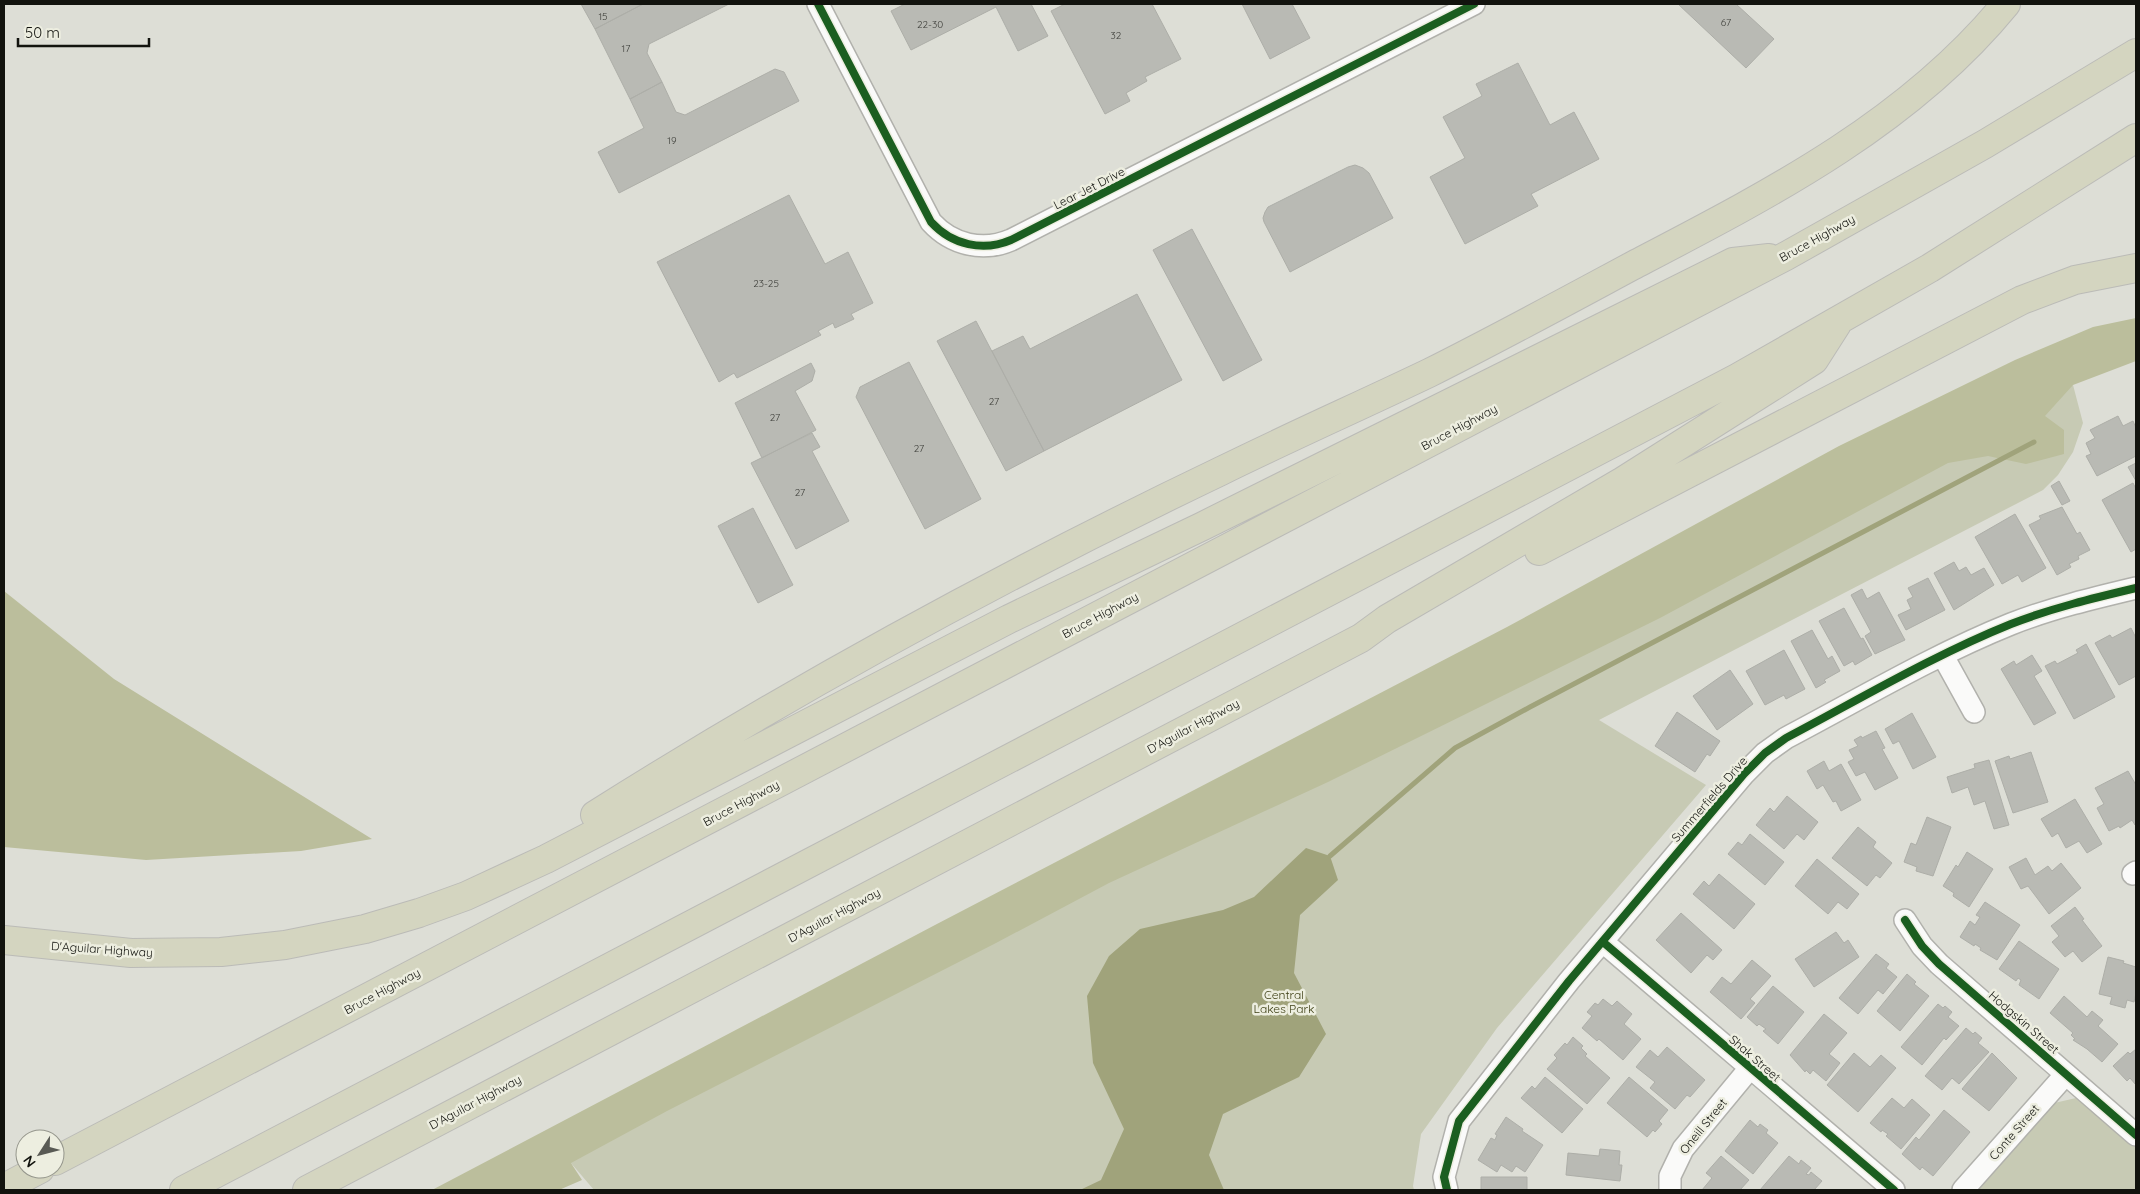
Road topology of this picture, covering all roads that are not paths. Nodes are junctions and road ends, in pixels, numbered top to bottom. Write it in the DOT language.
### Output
graph roads {
  1 [pos="818,4"];
  2 [pos="1474,4"];
  3 [pos="2006,4"];
  4 [pos="2136,53"];
  5 [pos="2136,138"];
  6 [pos="1786,256"];
  7 [pos="2136,268"];
  8 [pos="1840,321"];
  9 [pos="2136,588"];
  10 [pos="1361,638"];
  11 [pos="1943,656"];
  12 [pos="1974,712"];
  13 [pos="546,859"];
  14 [pos="1904,920"];
  15 [pos="4,940"];
  16 [pos="1603,942"];
  17 [pos="1750,1068"];
  18 [pos="2066,1074"];
  19 [pos="2136,1135"];
  20 [pos="65,1156"];
  21 [pos="21,1179"];
  22 [pos="4,1188"];
  23 [pos="184,1190"];
  24 [pos="307,1190"];
  25 [pos="1447,1190"];
  26 [pos="1670,1190"];
  27 [pos="1894,1190"];
  28 [pos="1963,1190"];
  1 -- 2 [label="street, Lear Jet Drive"];
  3 -- 13 [label="highway"];
  4 -- 6 [label="highway, Bruce Highway"];
  5 -- 8 [label="highway"];
  6 -- 13 [label="highway, D'Aguilar Highway"];
  6 -- 20 [label="highway, Bruce Highway"];
  7 -- 10 [label="highway"];
  8 -- 10 [label="highway"];
  8 -- 23 [label="highway"];
  9 -- 11 [label="street, Summerfields Drive"];
  10 -- 24 [label="highway, D'Aguilar Highway"];
  11 -- 12 [label="street"];
  11 -- 16 [label="street, Summerfields Drive"];
  13 -- 15 [label="highway, D'Aguilar Highway"];
  14 -- 18 [label="street, Hodgskin Street"];
  16 -- 17 [label="street, Shak Street"];
  16 -- 25 [label="street, Summerfields Drive"];
  17 -- 26 [label="street, Oneill Street"];
  17 -- 27 [label="street, Shak Street"];
  18 -- 19 [label="street, Hodgskin Street"];
  18 -- 28 [label="street, Conte Street"];
  21 -- 22 [label="highway"];
}
